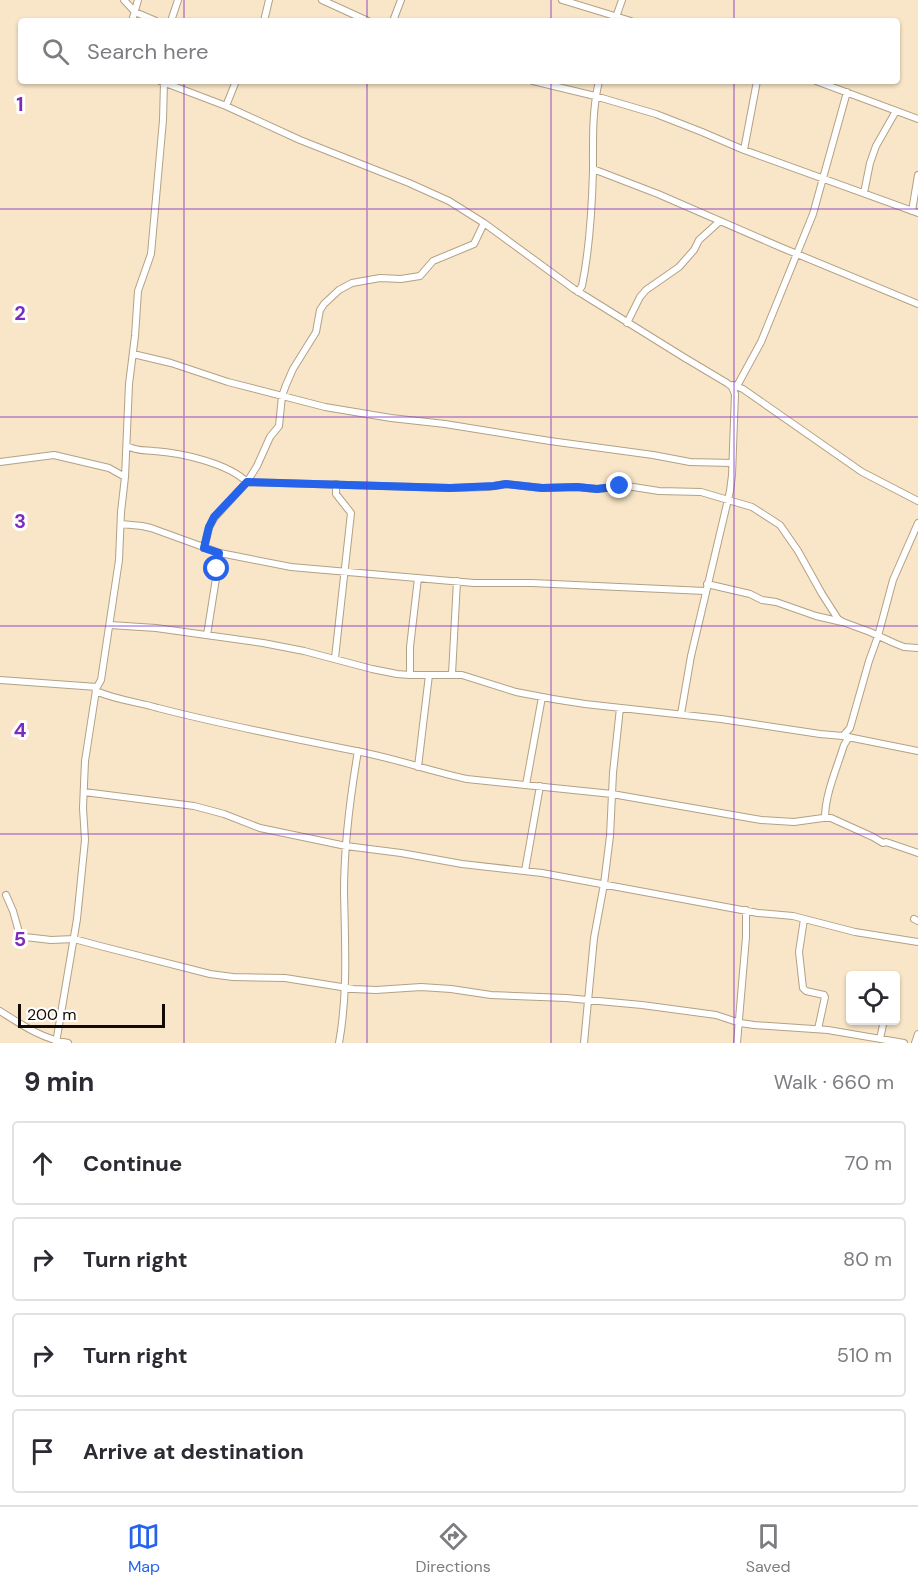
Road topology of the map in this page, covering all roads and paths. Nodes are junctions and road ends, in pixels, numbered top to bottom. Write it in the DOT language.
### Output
graph roads {
  1 [pos="124,0"];
  2 [pos="138,0"];
  3 [pos="178,0"];
  4 [pos="269,0"];
  5 [pos="322,0"];
  6 [pos="401,0"];
  7 [pos="562,0"];
  8 [pos="622,0"];
  9 [pos="135,12"];
  10 [pos="133,18"];
  11 [pos="149,18"];
  12 [pos="172,18"];
  13 [pos="265,18"];
  14 [pos="361,18"];
  15 [pos="394,18"];
  16 [pos="612,18"];
  17 [pos="615,18"];
  18 [pos="162,84"];
  19 [pos="167,84"];
  20 [pos="235,84"];
  21 [pos="545,84"];
  22 [pos="598,84"];
  23 [pos="756,84"];
  24 [pos="824,84"];
  25 [pos="847,92"];
  26 [pos="595,96"];
  27 [pos="226,106"];
  28 [pos="897,111"];
  29 [pos="918,118"];
  30 [pos="744,150"];
  31 [pos="593,169"];
  32 [pos="918,176"];
  33 [pos="824,179"];
  34 [pos="864,193"];
  35 [pos="915,212"];
  36 [pos="720,220"];
  37 [pos="484,223"];
  38 [pos="796,253"];
  39 [pos="578,292"];
  40 [pos="918,304"];
  41 [pos="627,323"];
  42 [pos="133,354"];
  43 [pos="727,383"];
  44 [pos="737,386"];
  45 [pos="282,396"];
  46 [pos="127,446"];
  47 [pos="0,462"];
  48 [pos="732,463"];
  49 [pos="125,477"];
  50 [pos="247,482"];
  51 [pos="336,484"];
  52 [pos="728,500"];
  53 [pos="918,501"];
  54 [pos="918,523"];
  55 [pos="121,525"];
  56 [pos="204,548"];
  57 [pos="219,553"];
  58 [pos="345,571"];
  59 [pos="418,578"];
  60 [pos="457,581"];
  61 [pos="706,587"];
  62 [pos="843,622"];
  63 [pos="110,624"];
  64 [pos="207,634"];
  65 [pos="878,636"];
  66 [pos="918,648"];
  67 [pos="335,658"];
  68 [pos="452,674"];
  69 [pos="410,675"];
  70 [pos="429,675"];
  71 [pos="0,680"];
  72 [pos="97,689"];
  73 [pos="542,697"];
  74 [pos="620,708"];
  75 [pos="681,714"];
  76 [pos="850,728"];
  77 [pos="849,737"];
  78 [pos="358,751"];
  79 [pos="918,751"];
  80 [pos="418,767"];
  81 [pos="526,785"];
  82 [pos="540,786"];
  83 [pos="84,792"];
  84 [pos="612,794"];
  85 [pos="825,818"];
  86 [pos="346,846"];
  87 [pos="918,853"];
  88 [pos="525,871"];
  89 [pos="604,884"];
  90 [pos="6,895"];
  91 [pos="746,910"];
  92 [pos="804,919"];
  93 [pos="74,939"];
  94 [pos="918,942"];
  95 [pos="345,987"];
  96 [pos="588,1000"];
  97 [pos="0,1011"];
  98 [pos="740,1023"];
  99 [pos="883,1025"];
  100 [pos="818,1029"];
  101 [pos="918,1034"];
  102 [pos="880,1039"];
  103 [pos="56,1042"];
  104 [pos="68,1043"];
  105 [pos="339,1043"];
  106 [pos="584,1043"];
  107 [pos="737,1043"];
  108 [pos="904,1043"];
  109 [pos="915,1043"];
  1 -- 9 [label="street"];
  2 -- 9 [label="street"];
  3 -- 12 [label="street"];
  4 -- 13 [label="street"];
  5 -- 14 [label="street"];
  6 -- 15 [label="street"];
  7 -- 16 [label="street"];
  8 -- 17 [label="street"];
  9 -- 10 [label="street"];
  9 -- 11 [label="street"];
  18 -- 42 [label="street"];
  19 -- 27 [label="street"];
  20 -- 27 [label="street"];
  21 -- 26 [label="street"];
  22 -- 26 [label="street"];
  23 -- 30 [label="street"];
  24 -- 25 [label="street"];
  25 -- 28 [label="street"];
  25 -- 33 [label="street"];
  26 -- 30 [label="street"];
  26 -- 31 [label="street"];
  27 -- 37 [label="street"];
  28 -- 29 [label="street"];
  28 -- 34 [label="street"];
  30 -- 33 [label="street"];
  31 -- 36 [label="street"];
  31 -- 39 [label="street"];
  32 -- 35 [label="street"];
  33 -- 34 [label="street"];
  33 -- 38 [label="street"];
  34 -- 35 [label="street"];
  36 -- 38 [label="street"];
  36 -- 41 [label="street"];
  37 -- 39 [label="street"];
  37 -- 45 [label="street"];
  38 -- 40 [label="street"];
  38 -- 44 [label="street"];
  39 -- 41 [label="street"];
  41 -- 43 [label="street"];
  42 -- 45 [label="street"];
  42 -- 46 [label="street"];
  43 -- 44 [label="street"];
  43 -- 48 [label="street"];
  44 -- 53 [label="street"];
  45 -- 48 [label="street"];
  45 -- 50 [label="street"];
  46 -- 49 [label="street"];
  46 -- 50 [label="street"];
  47 -- 49 [label="street"];
  48 -- 52 [label="street"];
  49 -- 55 [label="street"];
  50 -- 51 [label="street"];
  50 -- 56 [label="street"];
  51 -- 52 [label="street"];
  51 -- 58 [label="street"];
  52 -- 61 [label="street"];
  52 -- 62 [label="street"];
  54 -- 65 [label="street"];
  55 -- 56 [label="street"];
  55 -- 63 [label="street"];
  56 -- 57 [label="street"];
  57 -- 58 [label="street"];
  57 -- 64 [label="street"];
  58 -- 59 [label="street"];
  58 -- 67 [label="street"];
  59 -- 60 [label="street"];
  59 -- 69 [label="street"];
  60 -- 61 [label="street"];
  60 -- 68 [label="street"];
  61 -- 62 [label="street"];
  61 -- 75 [label="street"];
  62 -- 65 [label="street"];
  63 -- 64 [label="street"];
  63 -- 72 [label="street"];
  64 -- 67 [label="street"];
  65 -- 66 [label="street"];
  65 -- 76 [label="street"];
  67 -- 69 [label="street"];
  68 -- 70 [label="street"];
  68 -- 73 [label="street"];
  69 -- 70 [label="street"];
  70 -- 80 [label="street"];
  71 -- 72 [label="street"];
  72 -- 78 [label="street"];
  72 -- 83 [label="street"];
  73 -- 74 [label="street"];
  73 -- 81 [label="street"];
  74 -- 75 [label="street"];
  74 -- 84 [label="street"];
  75 -- 77 [label="street"];
  76 -- 77 [label="street"];
  76 -- 77 [label="street"];
  77 -- 79 [label="street"];
  77 -- 85 [label="street"];
  78 -- 80 [label="street"];
  78 -- 86 [label="street"];
  80 -- 81 [label="street"];
  81 -- 82 [label="street"];
  82 -- 84 [label="street"];
  82 -- 88 [label="street"];
  83 -- 86 [label="street"];
  83 -- 93 [label="street"];
  84 -- 85 [label="street"];
  84 -- 89 [label="street"];
  85 -- 87 [label="street"];
  86 -- 88 [label="street"];
  86 -- 95 [label="street"];
  88 -- 89 [label="street"];
  89 -- 91 [label="street"];
  89 -- 96 [label="street"];
  90 -- 93 [label="street"];
  91 -- 92 [label="street"];
  91 -- 98 [label="street"];
  92 -- 94 [label="street"];
  92 -- 100 [label="street"];
  93 -- 95 [label="street"];
  93 -- 103 [label="street"];
  95 -- 96 [label="street"];
  95 -- 105 [label="street"];
  96 -- 98 [label="street"];
  96 -- 106 [label="street"];
  97 -- 103 [label="street"];
  98 -- 100 [label="street"];
  98 -- 107 [label="street"];
  99 -- 102 [label="street"];
  100 -- 102 [label="street"];
  101 -- 109 [label="street"];
  102 -- 108 [label="street"];
  103 -- 104 [label="street"];
}
